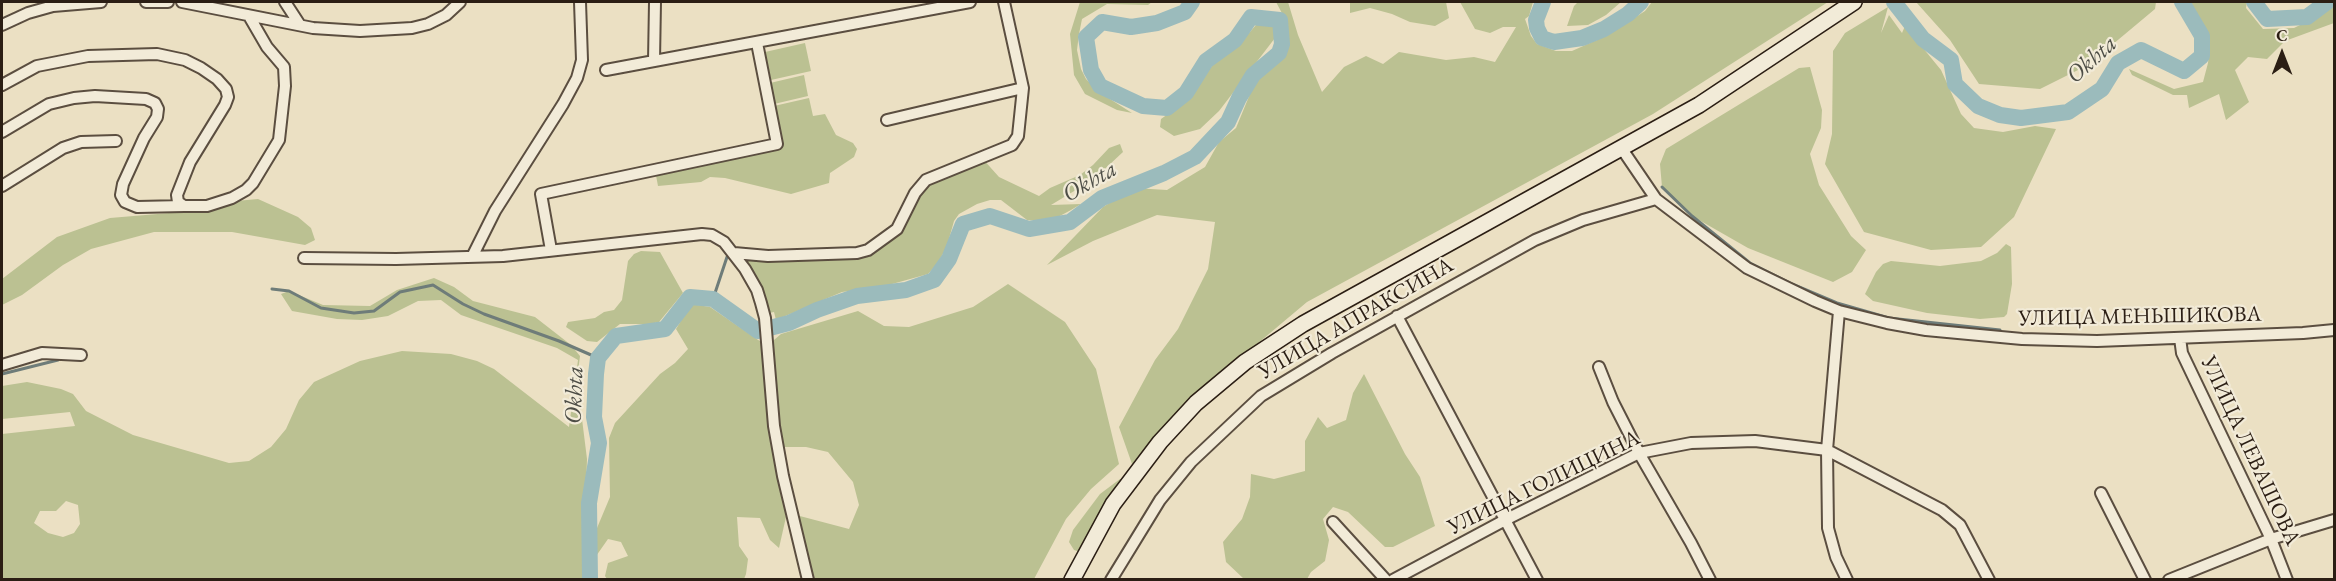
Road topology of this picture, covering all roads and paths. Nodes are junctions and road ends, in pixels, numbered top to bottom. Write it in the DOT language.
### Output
graph roads {
  1 [pos="101,2"];
  2 [pos="146,2"];
  3 [pos="168,2"];
  4 [pos="182,2"];
  5 [pos="285,2"];
  6 [pos="460,2"];
  7 [pos="580,2"];
  8 [pos="655,2"];
  9 [pos="970,2"];
  10 [pos="1004,2"];
  11 [pos="1854,2"];
  12 [pos="249,16"];
  13 [pos="2,25"];
  14 [pos="300,25"];
  15 [pos="757,43"];
  16 [pos="654,61"];
  17 [pos="606,70"];
  18 [pos="2,85"];
  19 [pos="1023,88"];
  20 [pos="887,120"];
  21 [pos="2,132"];
  22 [pos="116,141"];
  23 [pos="1622,149"];
  24 [pos="2,186"];
  25 [pos="1656,199"];
  26 [pos="184,206"];
  27 [pos="551,250"];
  28 [pos="734,253"];
  29 [pos="472,257"];
  30 [pos="304,258"];
  31 [pos="1839,310"];
  32 [pos="1397,316"];
  33 [pos="2334,330"];
  34 [pos="2180,338"];
  35 [pos="81,355"];
  36 [pos="2,365"];
  37 [pos="1599,367"];
  38 [pos="1827,450"];
  39 [pos="1639,453"];
  40 [pos="2101,493"];
  41 [pos="1507,519"];
  42 [pos="2334,520"];
  43 [pos="1333,522"];
  44 [pos="2271,539"];
  45 [pos="808,579"];
  46 [pos="1072,579"];
  47 [pos="1111,579"];
  48 [pos="1386,579"];
  49 [pos="1393,579"];
  50 [pos="1537,579"];
  51 [pos="1710,579"];
  52 [pos="1847,579"];
  53 [pos="1989,579"];
  54 [pos="2145,579"];
  55 [pos="2169,579"];
  56 [pos="2287,579"];
  1 -- 13 [label="street"];
  2 -- 3 [label="street"];
  4 -- 12 [label="street"];
  5 -- 14 [label="street"];
  6 -- 14 [label="street"];
  7 -- 29 [label="street"];
  8 -- 16 [label="street"];
  9 -- 15 [label="street"];
  10 -- 19 [label="street"];
  11 -- 23 [label="street"];
  12 -- 14 [label="street"];
  12 -- 26 [label="street"];
  15 -- 16 [label="street"];
  15 -- 27 [label="street"];
  16 -- 17 [label="street"];
  18 -- 26 [label="street"];
  19 -- 20 [label="street"];
  19 -- 28 [label="street"];
  21 -- 26 [label="street"];
  22 -- 24 [label="street"];
  23 -- 25 [label="street, УЛИЦА МЕНЬШИКОВА"];
  23 -- 46 [label="street"];
  25 -- 31 [label="street, УЛИЦА МЕНЬШИКОВА"];
  25 -- 32 [label="street, УЛИЦА АПРАКСИНА"];
  27 -- 28 [label="street"];
  27 -- 29 [label="street"];
  28 -- 45 [label="street"];
  29 -- 30 [label="street"];
  31 -- 34 [label="street, УЛИЦА МЕНЬШИКОВА"];
  31 -- 38 [label="street"];
  32 -- 41 [label="street"];
  32 -- 47 [label="street, УЛИЦА АПРАКСИНА"];
  33 -- 34 [label="street, УЛИЦА МЕНЬШИКОВА"];
  34 -- 44 [label="street, УЛИЦА ЛЕВАШОВА"];
  35 -- 36 [label="street"];
  37 -- 39 [label="street"];
  38 -- 39 [label="street, УЛИЦА ГОЛИЦИНА"];
  38 -- 52 [label="street"];
  38 -- 53 [label="street, УЛИЦА ГОЛИЦИНА"];
  39 -- 41 [label="street, УЛИЦА ГОЛИЦИНА"];
  39 -- 51 [label="street"];
  40 -- 54 [label="street"];
  41 -- 49 [label="street, УЛИЦА ГОЛИЦИНА"];
  41 -- 50 [label="street"];
  42 -- 44 [label="street"];
  43 -- 48 [label="street"];
  44 -- 55 [label="street"];
  44 -- 56 [label="street, УЛИЦА ЛЕВАШОВА"];
}
